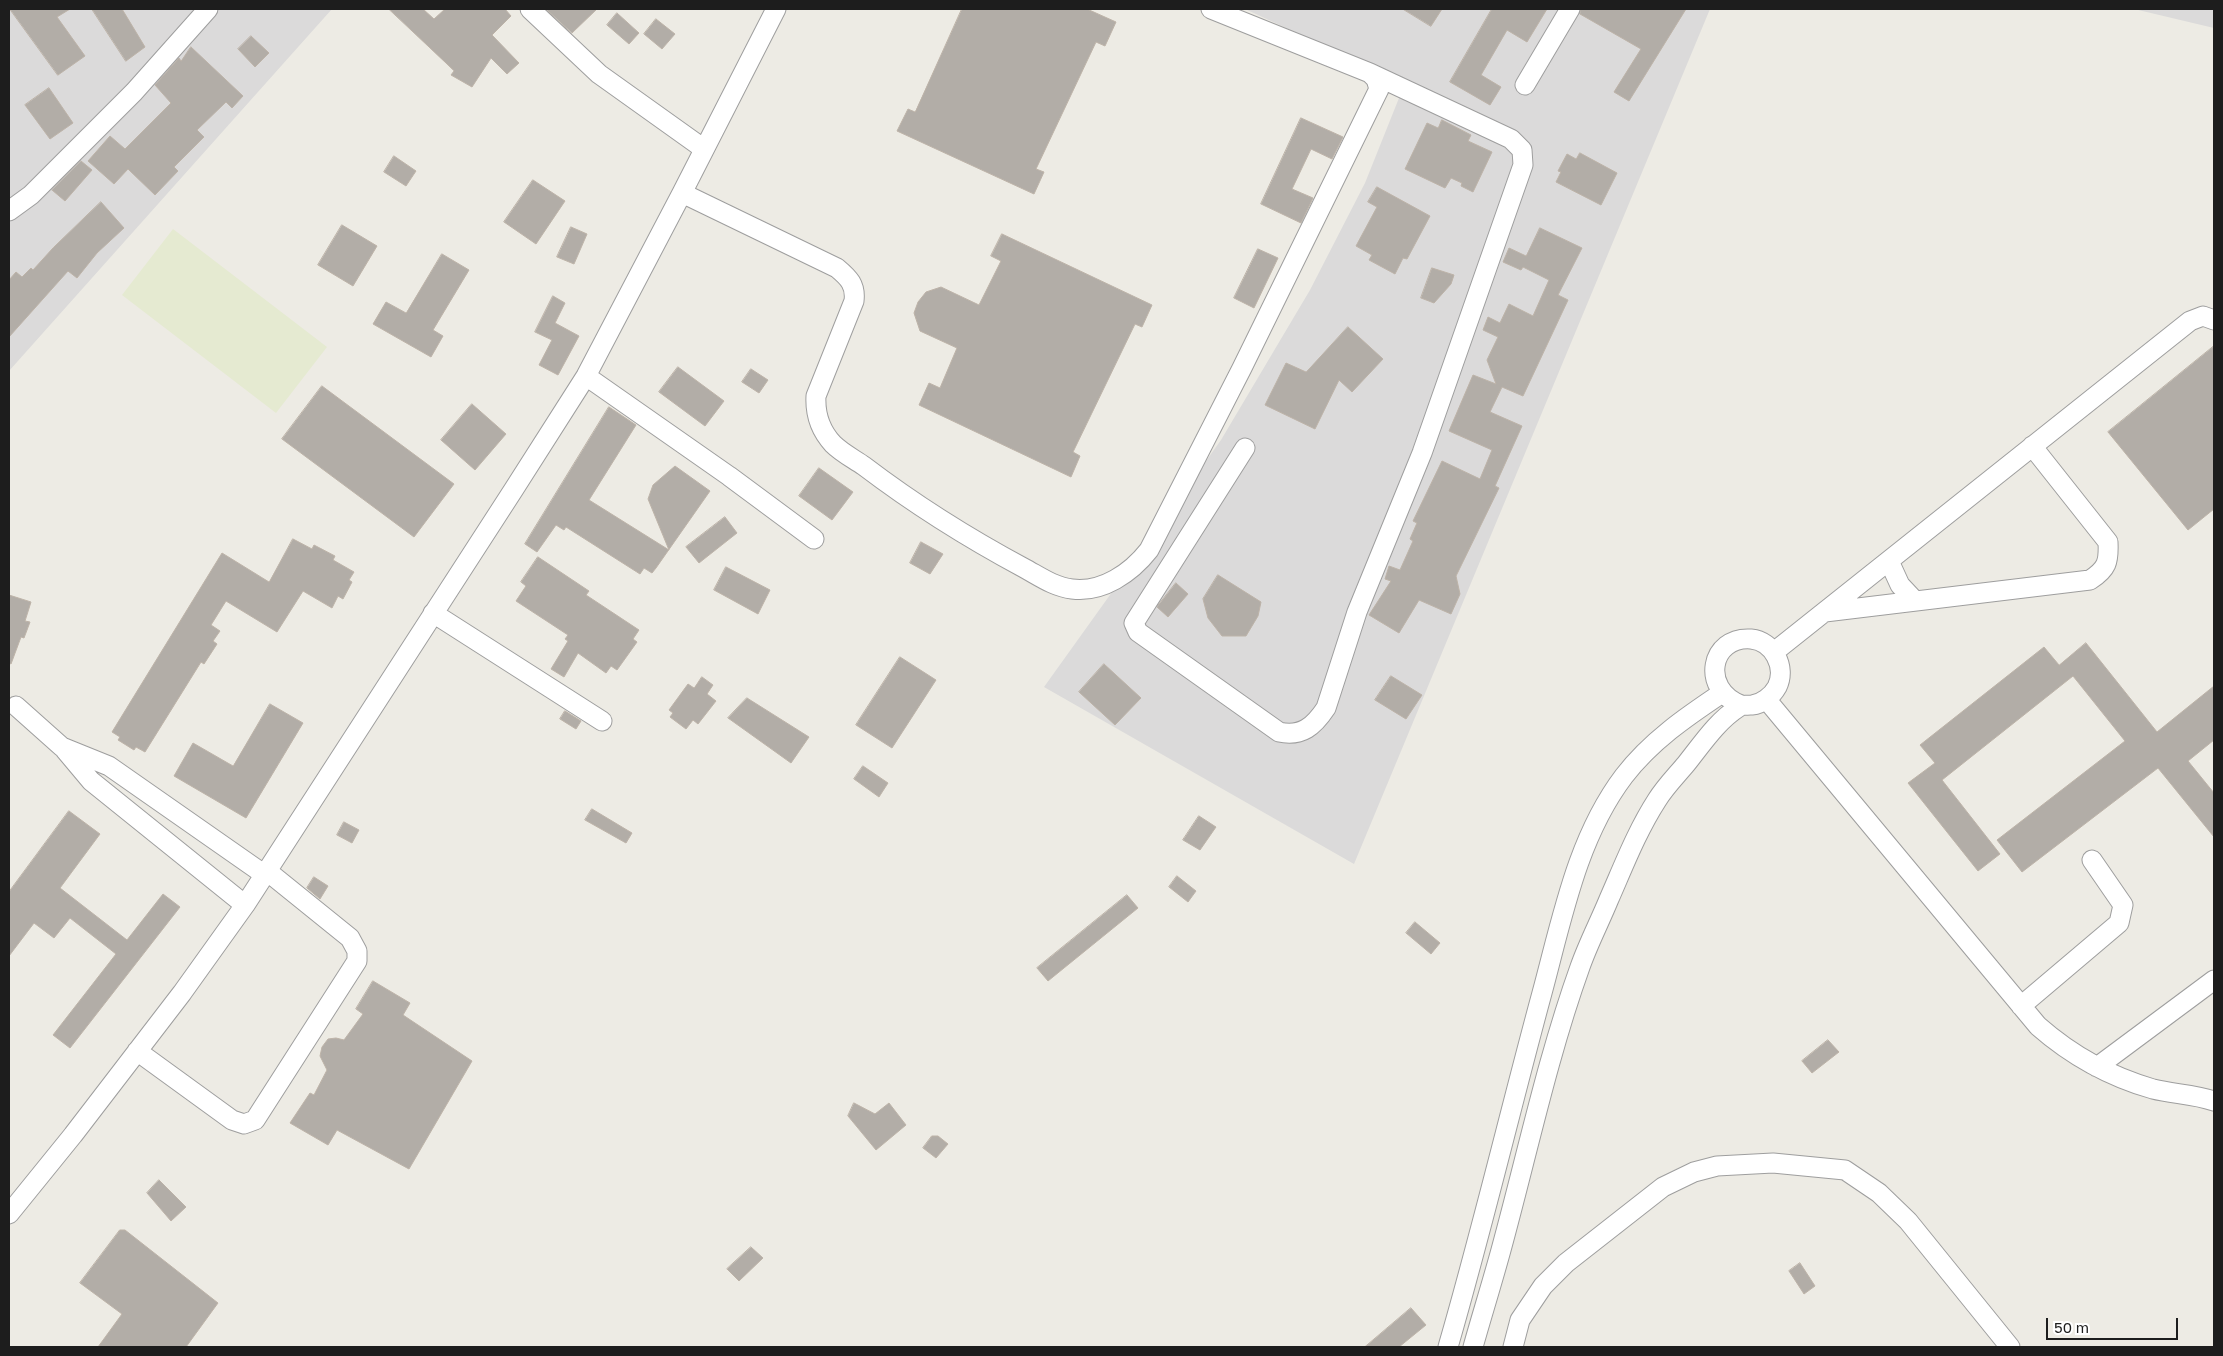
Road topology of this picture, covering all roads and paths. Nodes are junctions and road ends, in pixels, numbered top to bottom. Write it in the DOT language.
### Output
graph roads {
  1 [pos="208,9"];
  2 [pos="530,9"];
  3 [pos="776,9"];
  4 [pos="1211,9"];
  5 [pos="1570,9"];
  6 [pos="1370,73"];
  7 [pos="1525,85"];
  8 [pos="704,149"];
  9 [pos="682,193"];
  10 [pos="9,212"];
  11 [pos="2214,320"];
  12 [pos="586,376"];
  13 [pos="2032,446"];
  14 [pos="1245,448"];
  15 [pos="814,539"];
  16 [pos="1889,561"];
  17 [pos="1915,601"];
  18 [pos="1824,612"];
  19 [pos="433,613"];
  20 [pos="1774,652"];
  21 [pos="1722,694"];
  22 [pos="1766,699"];
  23 [pos="1741,705"];
  24 [pos="16,706"];
  25 [pos="602,721"];
  26 [pos="62,747"];
  27 [pos="2092,860"];
  28 [pos="266,873"];
  29 [pos="246,905"];
  30 [pos="2214,980"];
  31 [pos="2021,1006"];
  32 [pos="137,1052"];
  33 [pos="2097,1067"];
  34 [pos="2214,1101"];
  35 [pos="9,1214"];
  36 [pos="1448,1347"];
  37 [pos="1473,1347"];
  38 [pos="1514,1347"];
  39 [pos="2010,1347"];
  1 -- 10 [label="street"];
  2 -- 8 [label="street"];
  3 -- 8 [label="street"];
  4 -- 6 [label="street"];
  5 -- 7 [label="street"];
  6 -- 9 [label="street"];
  6 -- 14 [label="street"];
  8 -- 9 [label="street"];
  9 -- 12 [label="street"];
  11 -- 13 [label="street"];
  12 -- 15 [label="street"];
  12 -- 19 [label="street"];
  13 -- 16 [label="street"];
  13 -- 17 [label="street"];
  16 -- 17 [label="street"];
  16 -- 18 [label="street"];
  17 -- 18 [label="street"];
  18 -- 20 [label="street"];
  19 -- 25 [label="street"];
  19 -- 28 [label="street"];
  20 -- 21 [label="street"];
  20 -- 22 [label="street"];
  21 -- 23 [label="street"];
  21 -- 36 [label="street"];
  22 -- 23 [label="street"];
  22 -- 31 [label="street"];
  23 -- 37 [label="street"];
  24 -- 26 [label="street"];
  26 -- 28 [label="street"];
  26 -- 29 [label="street"];
  27 -- 31 [label="street"];
  28 -- 29 [label="street"];
  28 -- 32 [label="street"];
  29 -- 32 [label="street"];
  30 -- 33 [label="street"];
  31 -- 33 [label="street"];
  32 -- 35 [label="street"];
  33 -- 34 [label="street"];
  38 -- 39 [label="street"];
}
